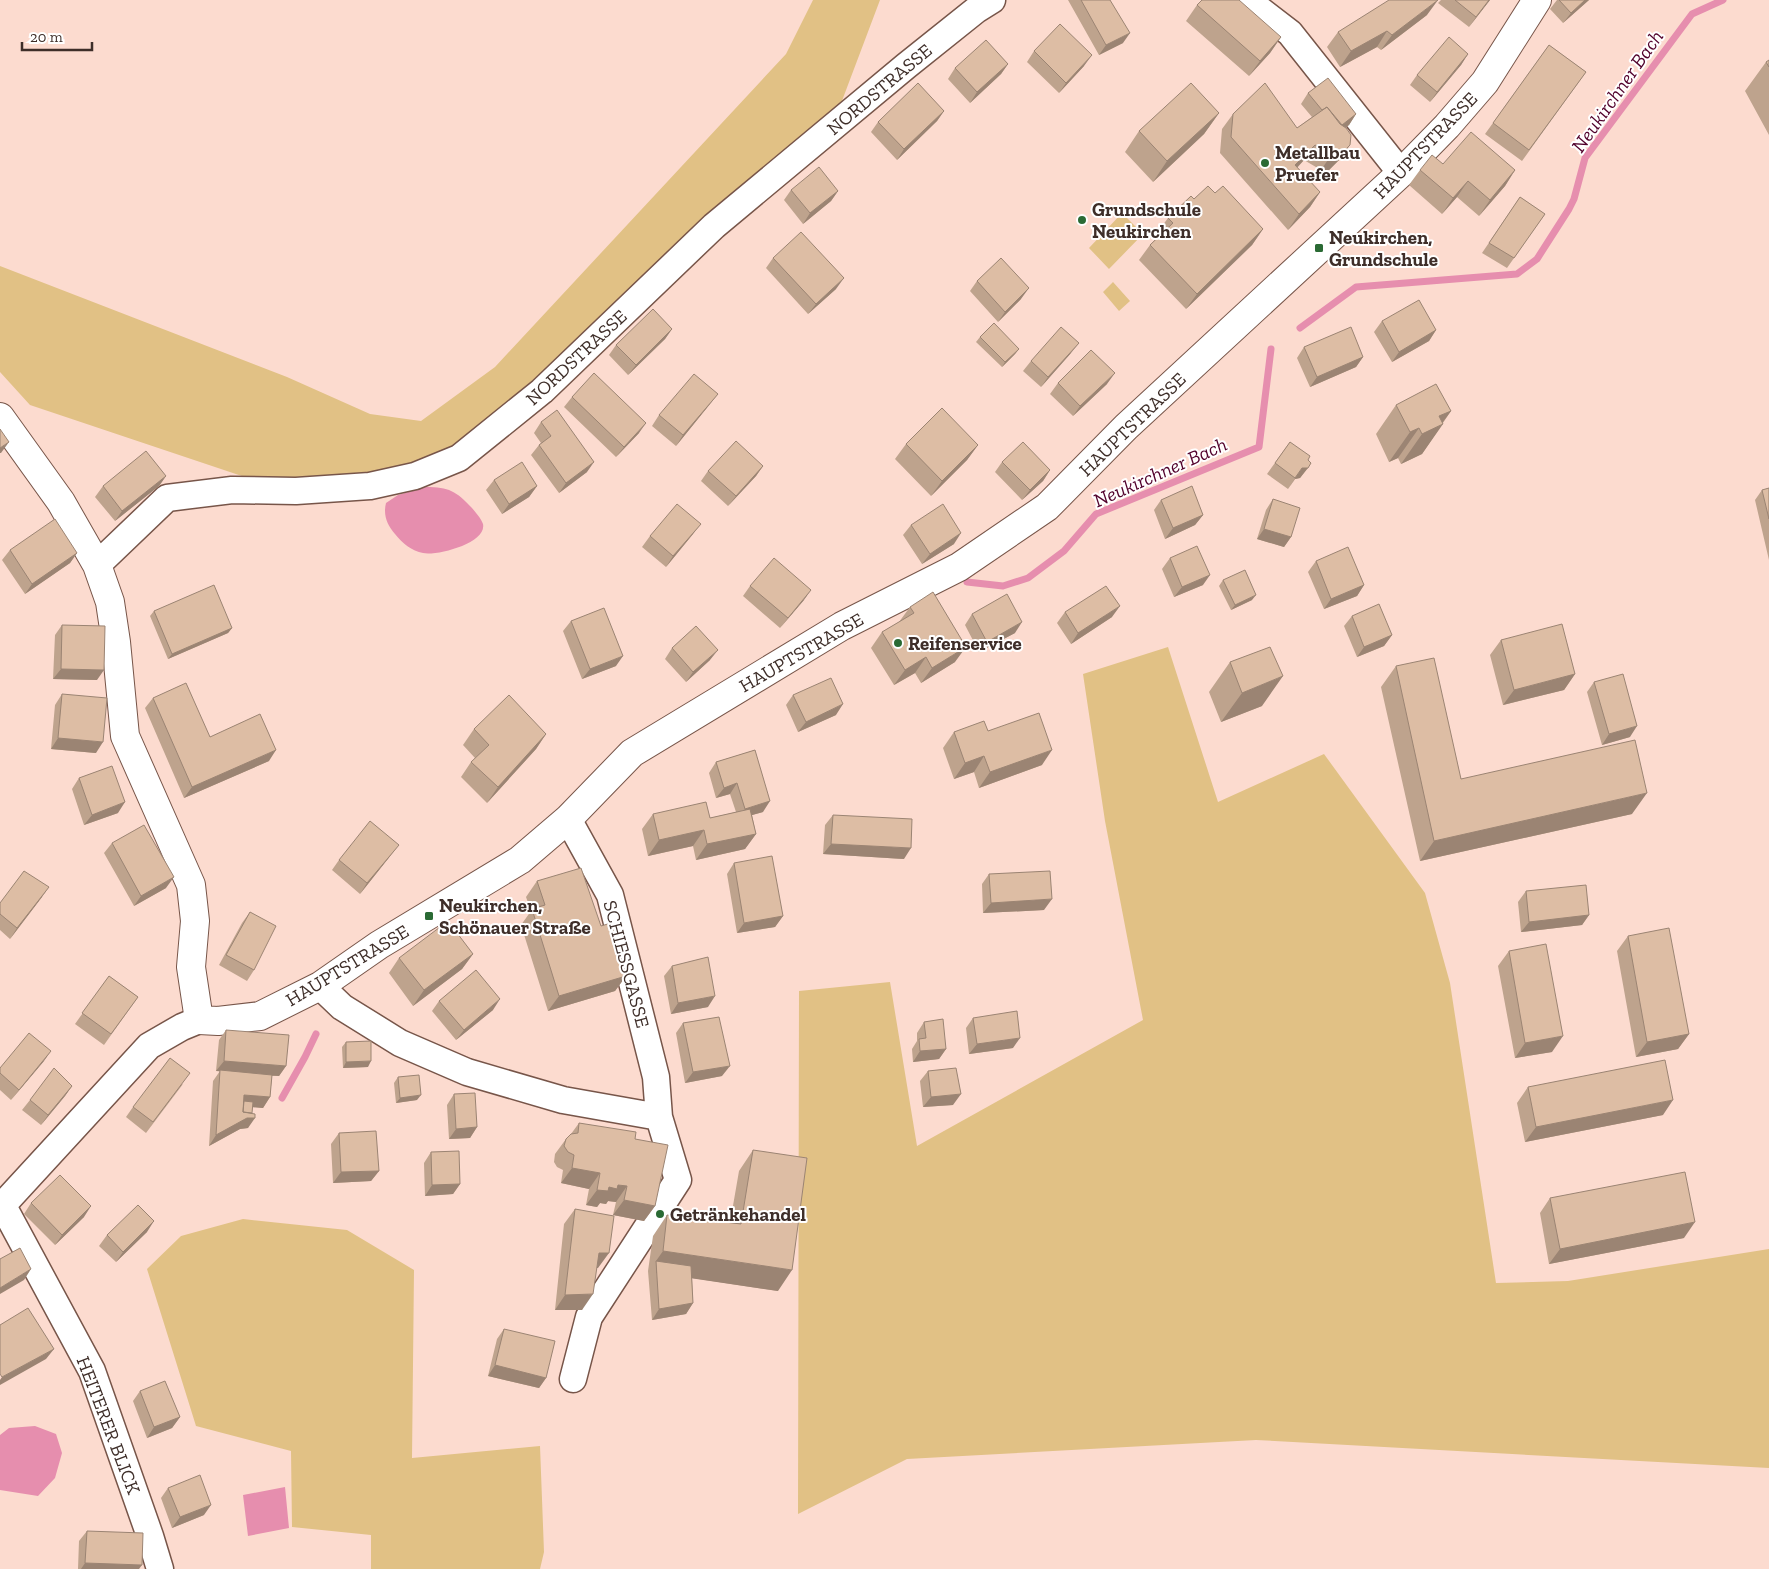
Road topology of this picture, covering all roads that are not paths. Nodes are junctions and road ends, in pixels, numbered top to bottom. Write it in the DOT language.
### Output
graph roads {
  1 [pos="992,0"];
  2 [pos="1247,0"];
  3 [pos="1537,0"];
  4 [pos="1401,173"];
  5 [pos="0,417"];
  6 [pos="97,565"];
  7 [pos="568,819"];
  8 [pos="320,986"];
  9 [pos="199,1020"];
  10 [pos="659,1117"];
  11 [pos="1,1207"];
  12 [pos="573,1379"];
  13 [pos="160,1569"];
  1 -- 6 [label="street, NORDSTRASSE"];
  2 -- 4 [label="street"];
  3 -- 4 [label="street, HAUPTSTRASSE"];
  4 -- 7 [label="street, HAUPTSTRASSE"];
  5 -- 6 [label="street"];
  6 -- 9 [label="street"];
  7 -- 8 [label="street, HAUPTSTRASSE"];
  7 -- 10 [label="street, SCHIESSGASSE"];
  8 -- 9 [label="street, HAUPTSTRASSE"];
  8 -- 10 [label="street"];
  9 -- 11 [label="street, HAUPTSTRASSE"];
  10 -- 12 [label="street, SCHIESSGASSE"];
  11 -- 13 [label="street, HEITERER BLICK"];
}
